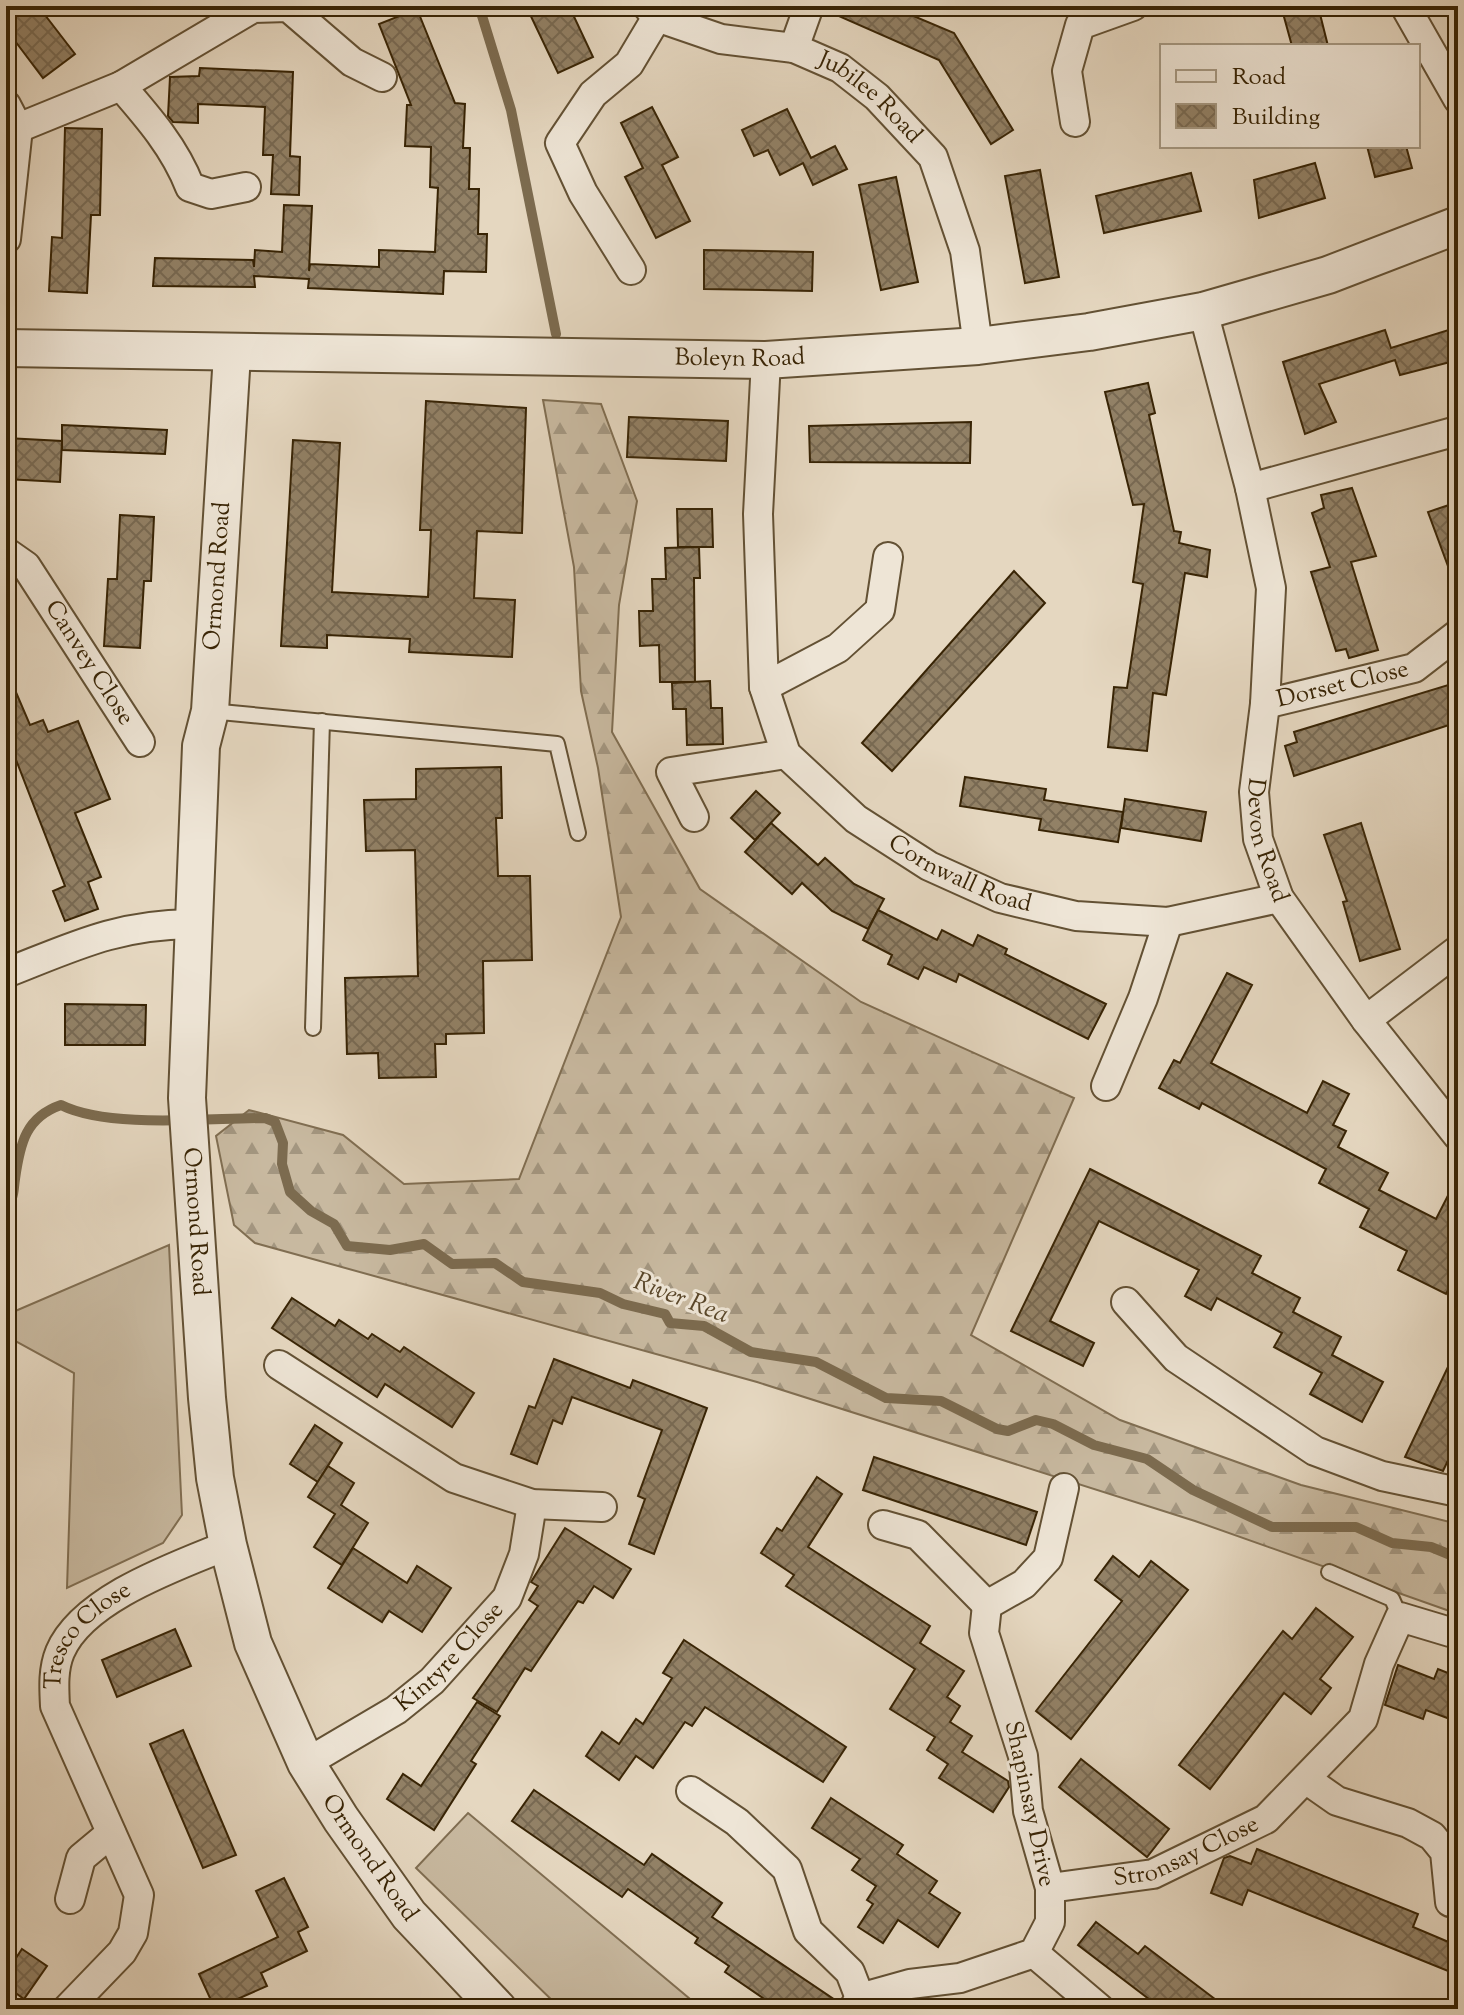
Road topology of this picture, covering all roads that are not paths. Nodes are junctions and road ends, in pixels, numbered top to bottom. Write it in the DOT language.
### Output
graph roads {
  1 [pos="809,6"];
  2 [pos="1133,6"];
  3 [pos="1405,6"];
  4 [pos="288,7"];
  5 [pos="652,11"];
  6 [pos="794,48"];
  7 [pos="382,77"];
  8 [pos="121,86"];
  9 [pos="1458,99"];
  10 [pos="12,116"];
  11 [pos="1075,122"];
  12 [pos="246,187"];
  13 [pos="1458,225"];
  14 [pos="6,239"];
  15 [pos="631,270"];
  16 [pos="1203,311"];
  17 [pos="978,346"];
  18 [pos="6,348"];
  19 [pos="232,354"];
  20 [pos="766,360"];
  21 [pos="1457,431"];
  22 [pos="1250,488"];
  23 [pos="6,552"];
  24 [pos="888,557"];
  25 [pos="1458,634"];
  26 [pos="764,687"];
  27 [pos="1265,704"];
  28 [pos="210,711"];
  29 [pos="322,721"];
  30 [pos="140,742"];
  31 [pos="786,754"];
  32 [pos="694,817"];
  33 [pos="578,833"];
  34 [pos="1279,898"];
  35 [pos="1168,922"];
  36 [pos="191,924"];
  37 [pos="1458,950"];
  38 [pos="6,973"];
  39 [pos="1366,1020"];
  40 [pos="313,1028"];
  41 [pos="1106,1086"];
  42 [pos="1458,1136"];
  43 [pos="1126,1302"];
  44 [pos="279,1365"];
  45 [pos="1064,1488"];
  46 [pos="1458,1492"];
  47 [pos="532,1504"];
  48 [pos="602,1507"];
  49 [pos="883,1525"];
  50 [pos="228,1545"];
  51 [pos="1329,1572"];
  52 [pos="987,1605"];
  53 [pos="1400,1617"];
  54 [pos="1450,1632"];
  55 [pos="306,1763"];
  56 [pos="1307,1780"];
  57 [pos="691,1791"];
  58 [pos="111,1833"];
  59 [pos="1050,1888"];
  60 [pos="70,1899"];
  61 [pos="1450,1902"];
  62 [pos="1034,1953"];
  63 [pos="856,2004"];
  64 [pos="67,2009"];
  65 [pos="498,2009"];
  66 [pos="1100,2009"];
  1 -- 6 [label="street"];
  2 -- 11 [label="street"];
  3 -- 9 [label="street"];
  4 -- 7 [label="street"];
  4 -- 8 [label="street"];
  5 -- 6 [label="street, Jubilee Road"];
  5 -- 15 [label="street, Jubilee Road"];
  6 -- 17 [label="street, Jubilee Road"];
  8 -- 10 [label="street"];
  8 -- 12 [label="street"];
  10 -- 14 [label="street"];
  13 -- 16 [label="street, Boleyn Road"];
  16 -- 17 [label="street, Boleyn Road"];
  16 -- 22 [label="street, Devon Road"];
  17 -- 20 [label="street, Boleyn Road"];
  18 -- 19 [label="street, Boleyn Road"];
  19 -- 20 [label="street, Boleyn Road"];
  19 -- 28 [label="street, Ormond Road"];
  20 -- 26 [label="street, Cornwall Road"];
  21 -- 22 [label="street"];
  22 -- 27 [label="street, Devon Road"];
  23 -- 30 [label="street, Canvey Close"];
  24 -- 26 [label="street"];
  25 -- 27 [label="street, Dorset Close"];
  26 -- 31 [label="street, Cornwall Road"];
  27 -- 34 [label="street, Devon Road"];
  28 -- 29 [label="lane"];
  28 -- 36 [label="street, Ormond Road"];
  29 -- 33 [label="lane"];
  29 -- 40 [label="lane"];
  31 -- 32 [label="street"];
  31 -- 35 [label="street, Cornwall Road"];
  34 -- 35 [label="street, Cornwall Road"];
  34 -- 39 [label="street, Devon Road"];
  35 -- 41 [label="street"];
  36 -- 38 [label="street"];
  36 -- 50 [label="street, Ormond Road"];
  37 -- 39 [label="street"];
  39 -- 42 [label="street, Devon Road"];
  43 -- 46 [label="street"];
  44 -- 47 [label="street"];
  45 -- 52 [label="street"];
  47 -- 48 [label="street"];
  47 -- 55 [label="street, Kintyre Close"];
  49 -- 52 [label="street"];
  50 -- 55 [label="street, Ormond Road"];
  50 -- 58 [label="street, Tresco Close"];
  51 -- 53 [label="lane"];
  52 -- 59 [label="street, Shapinsay Drive"];
  53 -- 54 [label="street"];
  53 -- 56 [label="street, Stronsay Close"];
  55 -- 65 [label="street, Ormond Road"];
  56 -- 59 [label="street, Stronsay Close"];
  56 -- 61 [label="street"];
  57 -- 63 [label="street"];
  58 -- 60 [label="street"];
  58 -- 64 [label="street, Tresco Close"];
  59 -- 62 [label="street, Shapinsay Drive"];
  62 -- 63 [label="street"];
  62 -- 66 [label="street"];
}
